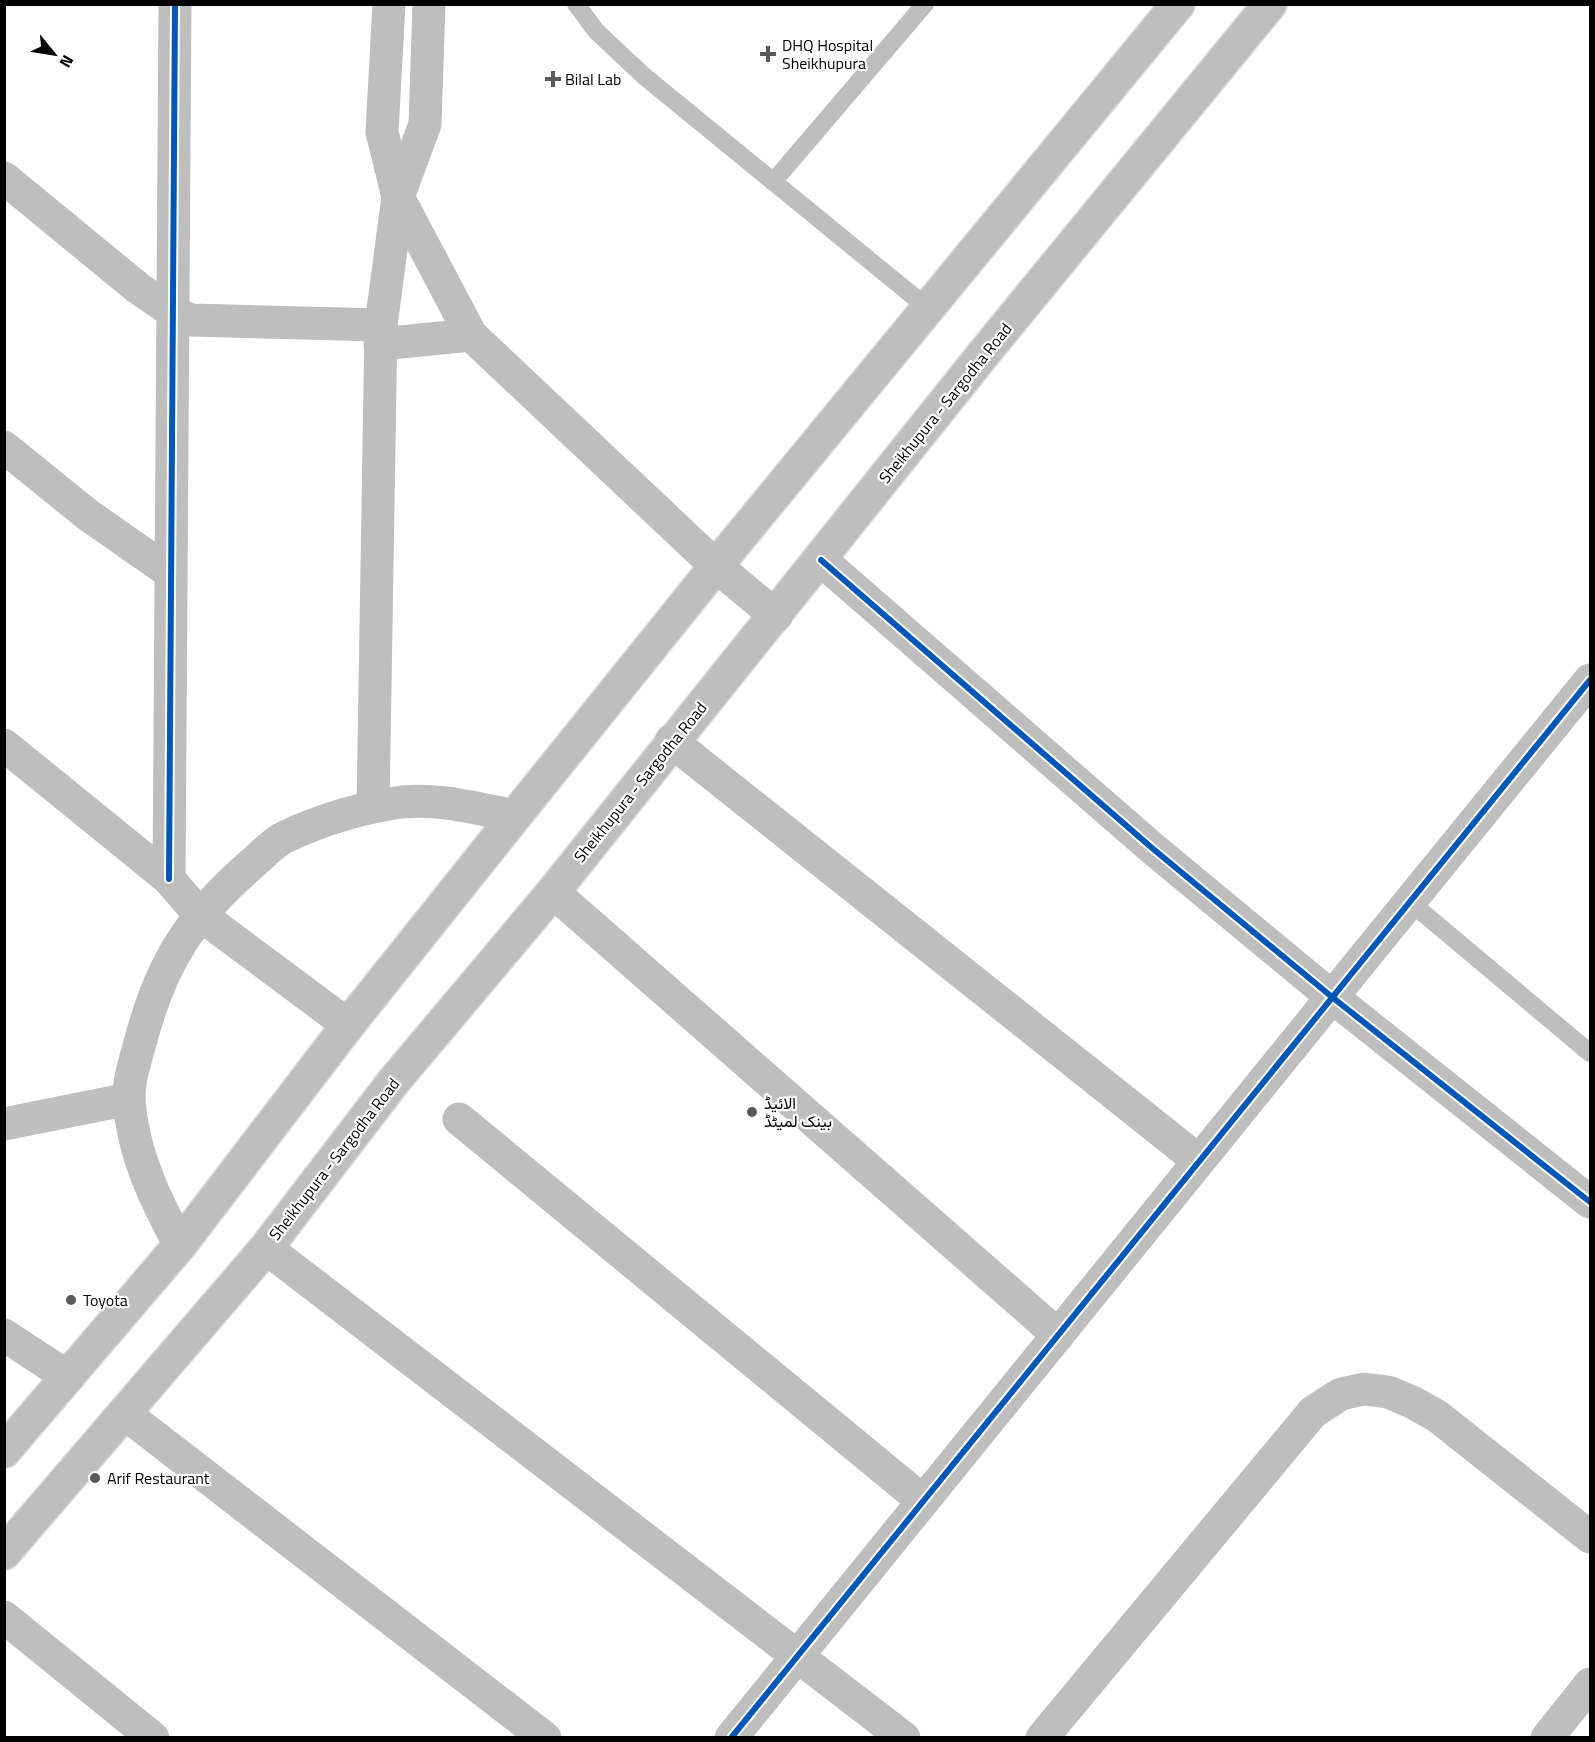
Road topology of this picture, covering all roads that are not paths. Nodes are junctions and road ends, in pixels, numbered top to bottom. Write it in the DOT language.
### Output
graph roads {
  1 [pos="175,4"];
  2 [pos="389,4"];
  3 [pos="429,4"];
  4 [pos="576,4"];
  5 [pos="925,4"];
  6 [pos="1178,4"];
  7 [pos="1270,4"];
  8 [pos="4,178"];
  9 [pos="773,182"];
  10 [pos="398,197"];
  11 [pos="929,309"];
  12 [pos="173,312"];
  13 [pos="381,334"];
  14 [pos="471,335"];
  15 [pos="4,447"];
  16 [pos="820,560"];
  17 [pos="716,566"];
  18 [pos="171,573"];
  19 [pos="776,616"];
  20 [pos="1590,680"];
  21 [pos="671,741"];
  22 [pos="4,745"];
  23 [pos="373,807"];
  24 [pos="515,816"];
  25 [pos="169,879"];
  26 [pos="553,892"];
  27 [pos="1410,902"];
  28 [pos="199,914"];
  29 [pos="1332,997"];
  30 [pos="348,1025"];
  31 [pos="1590,1053"];
  32 [pos="129,1099"];
  33 [pos="459,1119"];
  34 [pos="4,1124"];
  35 [pos="1199,1161"];
  36 [pos="1590,1202"];
  37 [pos="180,1245"];
  38 [pos="266,1248"];
  39 [pos="4,1335"];
  40 [pos="1058,1335"];
  41 [pos="68,1377"];
  42 [pos="124,1413"];
  43 [pos="4,1451"];
  44 [pos="924,1501"];
  45 [pos="1590,1537"];
  46 [pos="4,1553"];
  47 [pos="4,1617"];
  48 [pos="797,1656"];
  49 [pos="1590,1684"];
  50 [pos="153,1737"];
  51 [pos="546,1737"];
  52 [pos="731,1737"];
  53 [pos="903,1737"];
  54 [pos="1042,1737"];
  55 [pos="1547,1737"];
  1 -- 12 [label="main road"];
  2 -- 10 [label="main road"];
  3 -- 10 [label="main road"];
  4 -- 9 [label="lane"];
  5 -- 9 [label="lane"];
  6 -- 11 [label="main road"];
  7 -- 16 [label="main road, Sheikhupura - Sargodha Road"];
  8 -- 12 [label="main road"];
  9 -- 11 [label="lane"];
  10 -- 13 [label="main road"];
  10 -- 14 [label="main road"];
  11 -- 17 [label="main road"];
  12 -- 13 [label="main road"];
  12 -- 18 [label="main road"];
  13 -- 14 [label="main road"];
  13 -- 23 [label="main road"];
  14 -- 17 [label="main road"];
  15 -- 18 [label="main road"];
  16 -- 19 [label="main road, Sheikhupura - Sargodha Road"];
  16 -- 29 [label="main road"];
  17 -- 19 [label="main road"];
  17 -- 24 [label="main road"];
  18 -- 25 [label="main road"];
  19 -- 21 [label="main road, Sheikhupura - Sargodha Road"];
  20 -- 27 [label="main road"];
  21 -- 26 [label="main road, Sheikhupura - Sargodha Road"];
  21 -- 35 [label="main road"];
  22 -- 25 [label="main road"];
  23 -- 24 [label="main road"];
  23 -- 28 [label="main road"];
  24 -- 30 [label="main road"];
  25 -- 28 [label="main road"];
  26 -- 38 [label="main road, Sheikhupura - Sargodha Road"];
  26 -- 40 [label="main road"];
  27 -- 29 [label="main road"];
  27 -- 31 [label="lane"];
  28 -- 30 [label="main road"];
  28 -- 32 [label="main road"];
  29 -- 35 [label="main road"];
  29 -- 36 [label="main road"];
  30 -- 37 [label="main road"];
  32 -- 34 [label="main road"];
  32 -- 37 [label="main road"];
  33 -- 44 [label="main road"];
  35 -- 40 [label="main road"];
  37 -- 41 [label="main road"];
  38 -- 42 [label="main road, Sheikhupura - Sargodha Road"];
  38 -- 48 [label="main road"];
  39 -- 41 [label="main road"];
  40 -- 44 [label="main road"];
  41 -- 43 [label="main road"];
  42 -- 46 [label="main road, Sheikhupura - Sargodha Road"];
  42 -- 51 [label="main road"];
  44 -- 48 [label="main road"];
  45 -- 54 [label="main road"];
  47 -- 50 [label="main road"];
  48 -- 52 [label="main road"];
  48 -- 53 [label="main road"];
  49 -- 55 [label="main road"];
}
